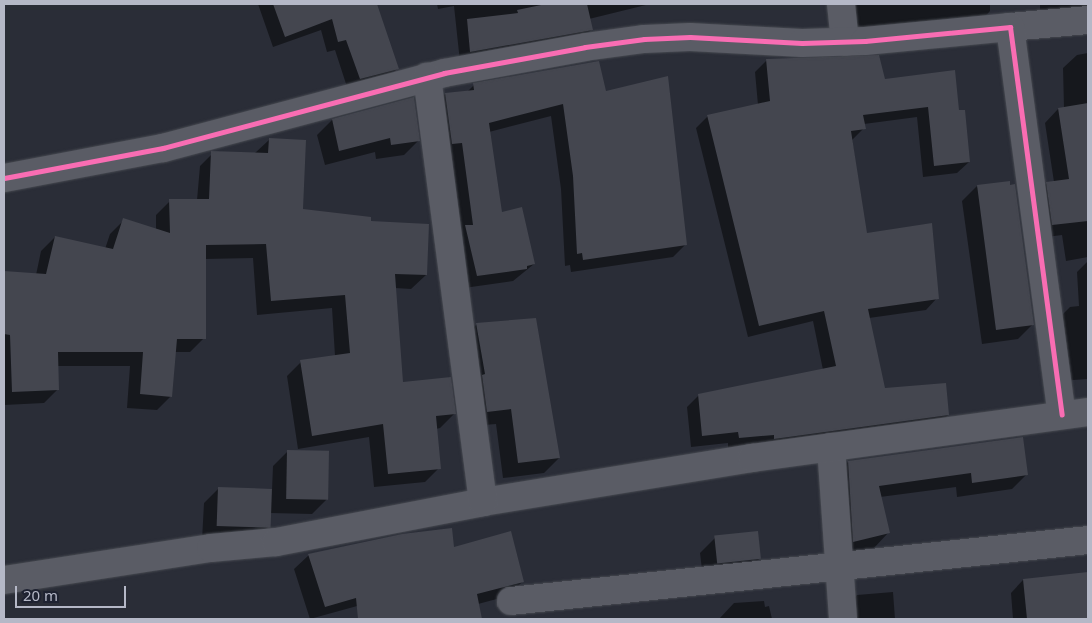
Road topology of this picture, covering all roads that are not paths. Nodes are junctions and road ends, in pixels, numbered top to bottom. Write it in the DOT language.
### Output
graph roads {
  1 [pos="840,4"];
  2 [pos="1088,20"];
  3 [pos="1010,27"];
  4 [pos="845,42"];
  5 [pos="427,77"];
  6 [pos="4,178"];
  7 [pos="1075,413"];
  8 [pos="831,447"];
  9 [pos="483,502"];
  10 [pos="1088,540"];
  11 [pos="838,565"];
  12 [pos="4,580"];
  13 [pos="511,600"];
  14 [pos="843,619"];
  1 -- 4 [label="street"];
  2 -- 3 [label="street"];
  3 -- 4 [label="street"];
  3 -- 7 [label="street"];
  4 -- 5 [label="street"];
  5 -- 6 [label="street"];
  5 -- 9 [label="street"];
  7 -- 8 [label="street"];
  8 -- 9 [label="street"];
  8 -- 11 [label="street"];
  9 -- 12 [label="street"];
  10 -- 11 [label="street"];
  11 -- 13 [label="street"];
  11 -- 14 [label="street"];
}
